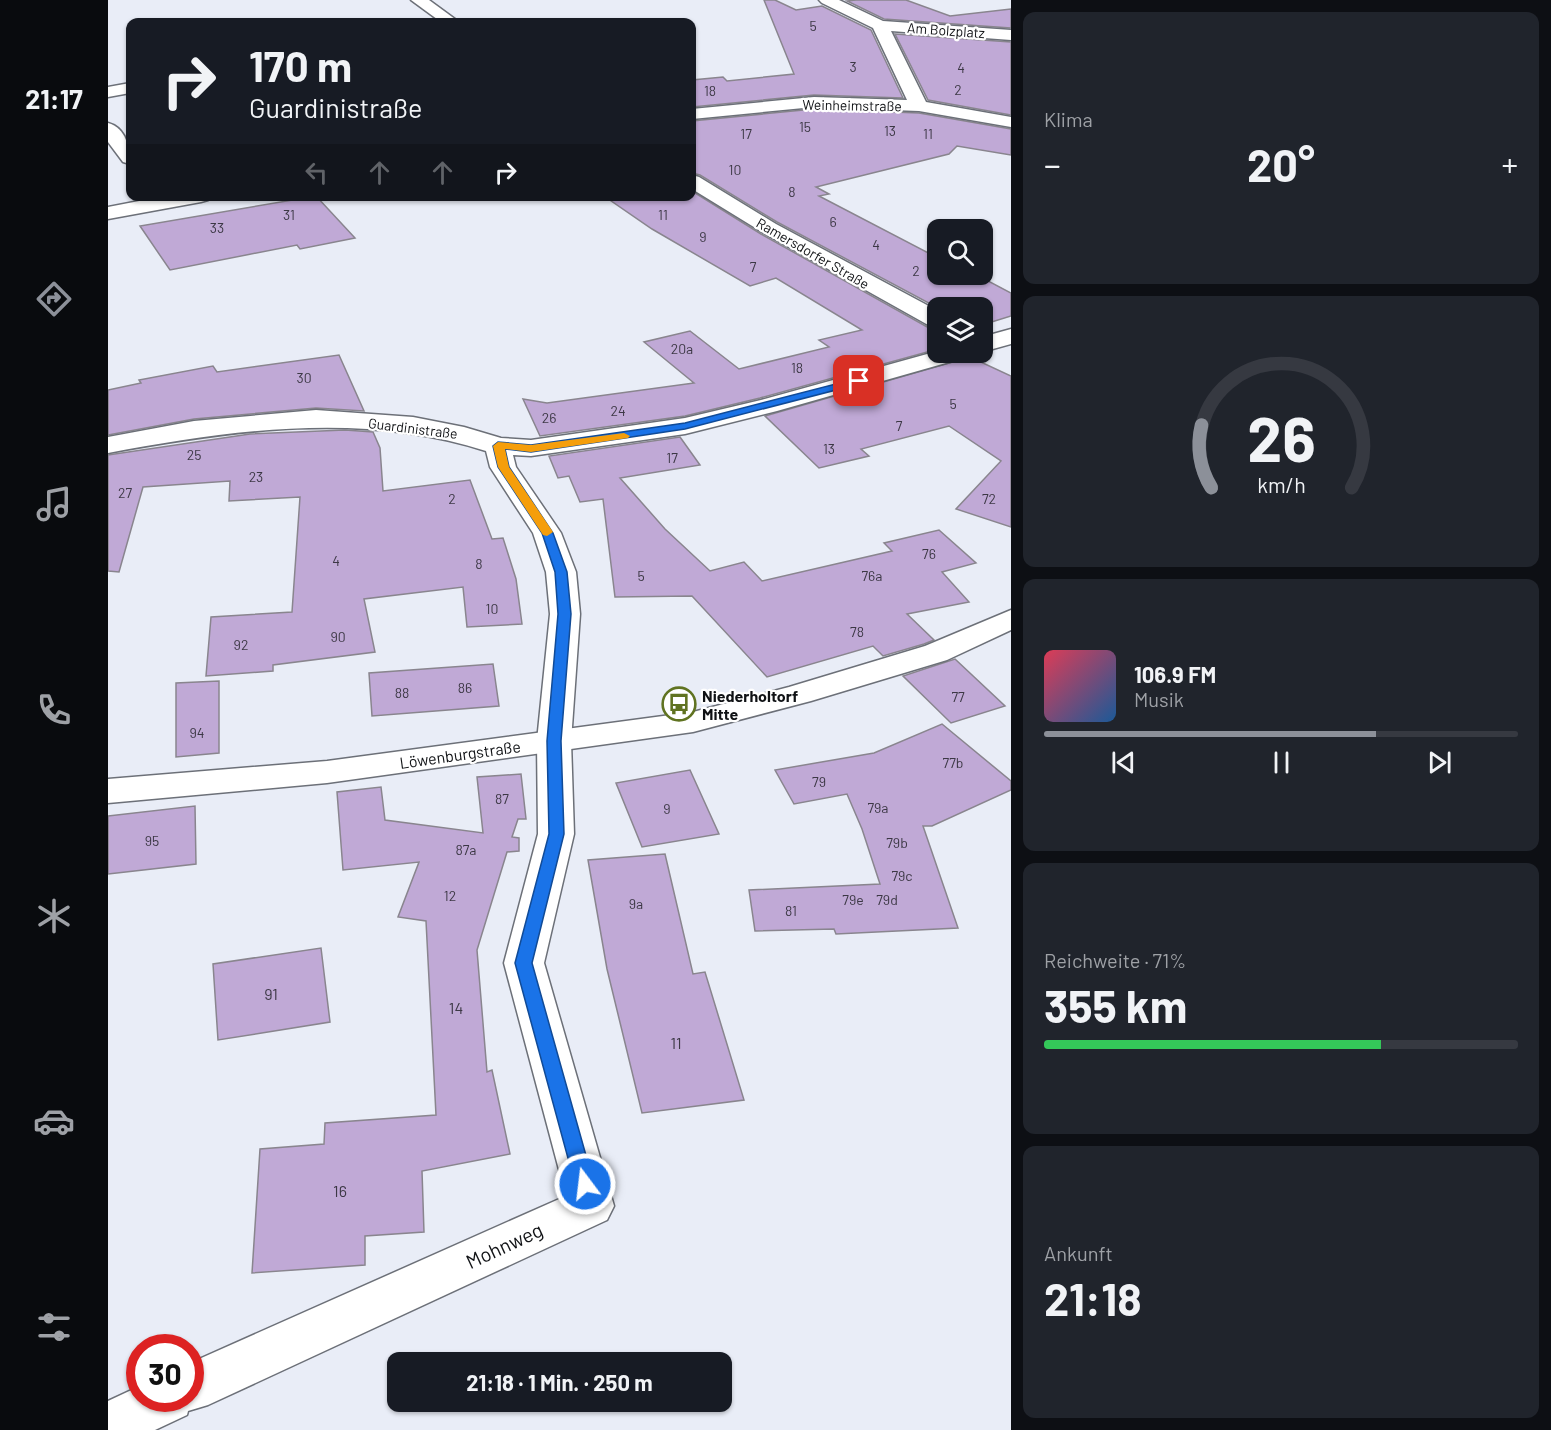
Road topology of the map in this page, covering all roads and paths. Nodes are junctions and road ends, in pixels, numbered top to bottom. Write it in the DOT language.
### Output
graph roads {
  1 [pos="419,0"];
  2 [pos="827,0"];
  3 [pos="445,18"];
  4 [pos="880,25"];
  5 [pos="1011,35"];
  6 [pos="126,89"];
  7 [pos="108,92"];
  8 [pos="919,106"];
  9 [pos="696,114"];
  10 [pos="1011,122"];
  11 [pos="108,129"];
  12 [pos="126,153"];
  13 [pos="696,183"];
  14 [pos="160,201"];
  15 [pos="108,213"];
  16 [pos="927,315"];
  17 [pos="1011,336"];
  18 [pos="993,342"];
  19 [pos="927,361"];
  20 [pos="108,445"];
  21 [pos="498,446"];
  22 [pos="1011,619"];
  23 [pos="554,741"];
  24 [pos="108,791"];
  25 [pos="204,1382"];
  26 [pos="138,1412"];
  27 [pos="108,1426"];
  1 -- 3 [label="street"];
  2 -- 4 [label="street"];
  4 -- 5 [label="street, Am Bolzplatz"];
  4 -- 8 [label="street"];
  6 -- 7 [label="street"];
  8 -- 9 [label="street, Weinheimstraße"];
  8 -- 10 [label="street, Weinheimstraße"];
  11 -- 12 [label="street"];
  13 -- 16 [label="street, Ramersdorfer Straße"];
  14 -- 15 [label="street"];
  17 -- 18 [label="street"];
  19 -- 21 [label="street, Guardinistraße"];
  20 -- 21 [label="street, Guardinistraße"];
  21 -- 23 [label="street, Mohnweg"];
  22 -- 23 [label="street, Löwenburgstraße"];
  23 -- 24 [label="street, Löwenburgstraße"];
  23 -- 25 [label="street, Mohnweg"];
  26 -- 27 [label="street"];
}
